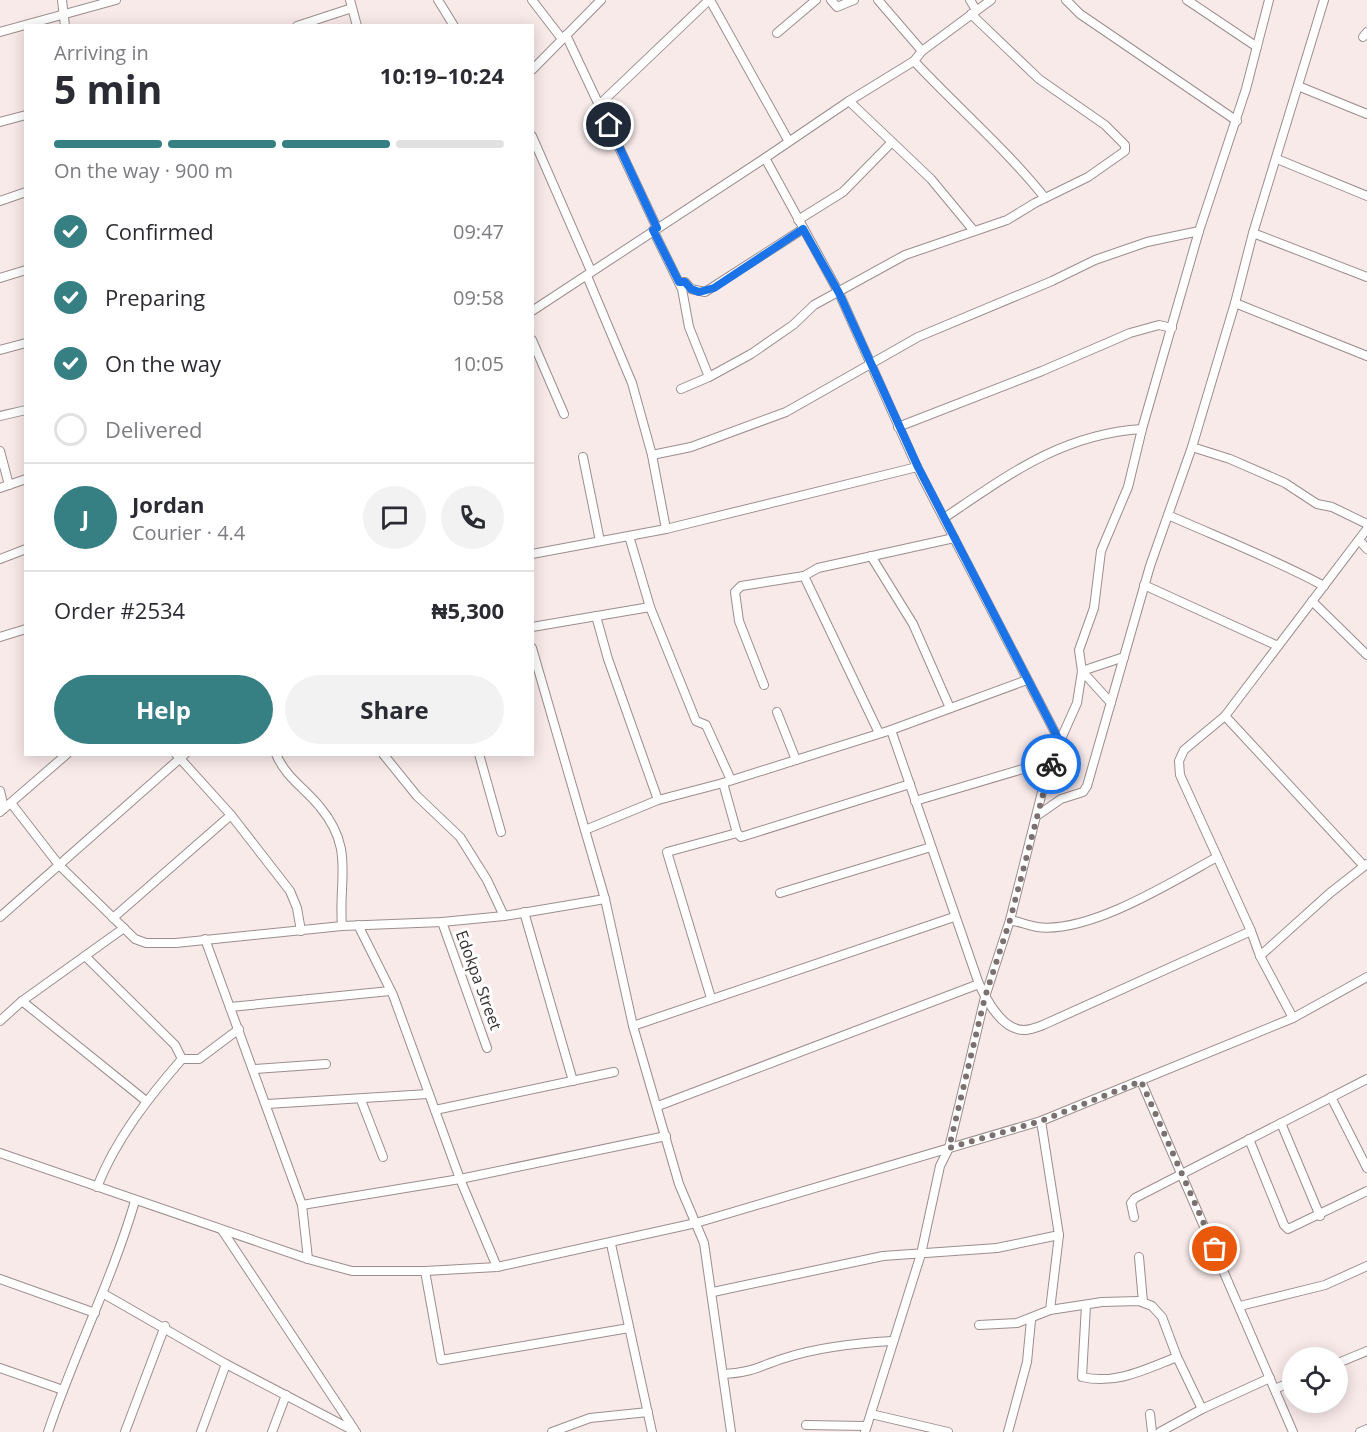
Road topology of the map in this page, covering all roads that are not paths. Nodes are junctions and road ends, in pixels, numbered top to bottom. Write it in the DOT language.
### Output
graph roads {
  1 [pos="62,0"];
  2 [pos="116,0"];
  3 [pos="438,0"];
  4 [pos="532,0"];
  5 [pos="601,0"];
  6 [pos="709,0"];
  7 [pos="816,0"];
  8 [pos="831,0"];
  9 [pos="854,0"];
  10 [pos="878,0"];
  11 [pos="969,0"];
  12 [pos="991,0"];
  13 [pos="1066,0"];
  14 [pos="1187,0"];
  15 [pos="1269,0"];
  16 [pos="1324,0"];
  17 [pos="351,4"];
  18 [pos="974,12"];
  19 [pos="63,15"];
  20 [pos="30,24"];
  21 [pos="65,24"];
  22 [pos="302,24"];
  23 [pos="356,24"];
  24 [pos="453,24"];
  25 [pos="24,26"];
  26 [pos="0,32"];
  27 [pos="777,33"];
  28 [pos="564,37"];
  29 [pos="1257,46"];
  30 [pos="922,51"];
  31 [pos="914,61"];
  32 [pos="534,68"];
  33 [pos="1298,86"];
  34 [pos="849,101"];
  35 [pos="600,104"];
  36 [pos="1367,114"];
  37 [pos="24,116"];
  38 [pos="1237,121"];
  39 [pos="0,122"];
  40 [pos="788,140"];
  41 [pos="534,141"];
  42 [pos="891,143"];
  43 [pos="765,158"];
  44 [pos="1276,159"];
  45 [pos="24,193"];
  46 [pos="1367,196"];
  47 [pos="1045,198"];
  48 [pos="0,201"];
  49 [pos="798,220"];
  50 [pos="655,229"];
  51 [pos="803,229"];
  52 [pos="974,231"];
  53 [pos="1200,231"];
  54 [pos="1253,233"];
  55 [pos="24,271"];
  56 [pos="589,274"];
  57 [pos="1367,277"];
  58 [pos="0,278"];
  59 [pos="679,282"];
  60 [pos="839,293"];
  61 [pos="1235,303"];
  62 [pos="534,310"];
  63 [pos="1172,328"];
  64 [pos="24,344"];
  65 [pos="534,345"];
  66 [pos="0,350"];
  67 [pos="1367,356"];
  68 [pos="869,363"];
  69 [pos="709,377"];
  70 [pos="681,389"];
  71 [pos="24,410"];
  72 [pos="564,414"];
  73 [pos="0,416"];
  74 [pos="898,427"];
  75 [pos="1142,429"];
  76 [pos="1192,447"];
  77 [pos="0,451"];
  78 [pos="652,455"];
  79 [pos="583,457"];
  80 [pos="918,467"];
  81 [pos="24,480"];
  82 [pos="4,487"];
  83 [pos="1168,515"];
  84 [pos="944,518"];
  85 [pos="1367,524"];
  86 [pos="666,529"];
  87 [pos="1367,529"];
  88 [pos="629,536"];
  89 [pos="954,538"];
  90 [pos="1359,540"];
  91 [pos="600,541"];
  92 [pos="1367,549"];
  93 [pos="24,550"];
  94 [pos="534,554"];
  95 [pos="871,556"];
  96 [pos="0,559"];
  97 [pos="804,576"];
  98 [pos="1144,585"];
  99 [pos="1324,586"];
  100 [pos="1312,601"];
  101 [pos="650,607"];
  102 [pos="596,616"];
  103 [pos="534,627"];
  104 [pos="24,630"];
  105 [pos="0,637"];
  106 [pos="1278,646"];
  107 [pos="534,654"];
  108 [pos="1367,655"];
  109 [pos="1124,657"];
  110 [pos="1082,671"];
  111 [pos="1028,680"];
  112 [pos="764,685"];
  113 [pos="1111,703"];
  114 [pos="950,708"];
  115 [pos="777,712"];
  116 [pos="1225,716"];
  117 [pos="891,730"];
  118 [pos="879,733"];
  119 [pos="1061,744"];
  120 [pos="65,756"];
  121 [pos="180,756"];
  122 [pos="277,756"];
  123 [pos="385,756"];
  124 [pos="479,756"];
  125 [pos="796,759"];
  126 [pos="1048,768"];
  127 [pos="727,782"];
  128 [pos="910,784"];
  129 [pos="0,791"];
  130 [pos="658,800"];
  131 [pos="915,801"];
  132 [pos="5,808"];
  133 [pos="231,815"];
  134 [pos="1038,815"];
  135 [pos="585,830"];
  136 [pos="501,832"];
  137 [pos="737,833"];
  138 [pos="931,847"];
  139 [pos="1217,857"];
  140 [pos="59,865"];
  141 [pos="1366,865"];
  142 [pos="780,893"];
  143 [pos="605,899"];
  144 [pos="524,912"];
  145 [pos="504,916"];
  146 [pos="0,917"];
  147 [pos="954,917"];
  148 [pos="113,918"];
  149 [pos="1010,920"];
  150 [pos="442,922"];
  151 [pos="358,925"];
  152 [pos="342,926"];
  153 [pos="124,928"];
  154 [pos="301,931"];
  155 [pos="1251,931"];
  156 [pos="205,939"];
  157 [pos="85,956"];
  158 [pos="1260,956"];
  159 [pos="1367,977"];
  160 [pos="979,984"];
  161 [pos="390,991"];
  162 [pos="985,997"];
  163 [pos="711,998"];
  164 [pos="22,1001"];
  165 [pos="230,1007"];
  166 [pos="1293,1018"];
  167 [pos="0,1021"];
  168 [pos="633,1026"];
  169 [pos="239,1029"];
  170 [pos="487,1048"];
  171 [pos="182,1059"];
  172 [pos="326,1064"];
  173 [pos="255,1069"];
  174 [pos="614,1072"];
  175 [pos="1367,1079"];
  176 [pos="573,1081"];
  177 [pos="1141,1081"];
  178 [pos="428,1094"];
  179 [pos="1331,1097"];
  180 [pos="361,1100"];
  181 [pos="146,1101"];
  182 [pos="267,1104"];
  183 [pos="658,1106"];
  184 [pos="435,1110"];
  185 [pos="1041,1121"];
  186 [pos="1281,1123"];
  187 [pos="666,1136"];
  188 [pos="1249,1139"];
  189 [pos="949,1148"];
  190 [pos="0,1153"];
  191 [pos="383,1157"];
  192 [pos="1367,1168"];
  193 [pos="1182,1173"];
  194 [pos="460,1179"];
  195 [pos="97,1187"];
  196 [pos="1367,1191"];
  197 [pos="135,1201"];
  198 [pos="302,1205"];
  199 [pos="1320,1216"];
  200 [pos="1134,1217"];
  201 [pos="696,1222"];
  202 [pos="222,1230"];
  203 [pos="1059,1235"];
  204 [pos="611,1244"];
  205 [pos="921,1254"];
  206 [pos="1138,1257"];
  207 [pos="308,1259"];
  208 [pos="1367,1266"];
  209 [pos="497,1267"];
  210 [pos="425,1271"];
  211 [pos="0,1279"];
  212 [pos="713,1292"];
  213 [pos="104,1294"];
  214 [pos="1143,1302"];
  215 [pos="1086,1305"];
  216 [pos="1240,1306"];
  217 [pos="1050,1310"];
  218 [pos="95,1313"];
  219 [pos="1031,1320"];
  220 [pos="979,1325"];
  221 [pos="165,1326"];
  222 [pos="629,1328"];
  223 [pos="892,1341"];
  224 [pos="1367,1351"];
  225 [pos="1177,1357"];
  226 [pos="1348,1359"];
  227 [pos="226,1364"];
  228 [pos="0,1368"];
  229 [pos="723,1374"];
  230 [pos="1270,1378"];
  231 [pos="1282,1386"];
  232 [pos="1275,1389"];
  233 [pos="63,1390"];
  234 [pos="286,1395"];
  235 [pos="1202,1409"];
  236 [pos="648,1412"];
  237 [pos="871,1414"];
  238 [pos="1150,1414"];
  239 [pos="806,1425"];
  240 [pos="866,1429"];
  241 [pos="1367,1429"];
  242 [pos="48,1432"];
  243 [pos="125,1432"];
  244 [pos="201,1432"];
  245 [pos="272,1432"];
  246 [pos="356,1432"];
  247 [pos="552,1432"];
  248 [pos="652,1432"];
  249 [pos="731,1432"];
  250 [pos="948,1432"];
  251 [pos="1008,1432"];
  252 [pos="1152,1432"];
  253 [pos="1160,1432"];
  254 [pos="1293,1432"];
  255 [pos="1360,1432"];
  1 -- 19 [label="street"];
  2 -- 19 [label="street"];
  3 -- 24 [label="street"];
  4 -- 28 [label="street"];
  5 -- 28 [label="street"];
  6 -- 35 [label="street"];
  6 -- 40 [label="street"];
  7 -- 27 [label="street"];
  8 -- 9 [label="street"];
  10 -- 30 [label="street"];
  11 -- 18 [label="street"];
  12 -- 18 [label="street"];
  13 -- 38 [label="street"];
  14 -- 29 [label="street"];
  15 -- 29 [label="street"];
  16 -- 33 [label="street"];
  17 -- 22 [label="street"];
  17 -- 23 [label="street"];
  18 -- 30 [label="street"];
  18 -- 47 [label="street"];
  19 -- 20 [label="street"];
  19 -- 21 [label="street"];
  25 -- 26 [label="street"];
  28 -- 32 [label="street"];
  28 -- 35 [label="street"];
  29 -- 38 [label="street"];
  30 -- 31 [label="street"];
  31 -- 34 [label="street"];
  31 -- 47 [label="street"];
  33 -- 36 [label="street"];
  33 -- 44 [label="street"];
  34 -- 40 [label="street"];
  34 -- 42 [label="street"];
  35 -- 50 [label="street"];
  37 -- 39 [label="street"];
  38 -- 53 [label="street"];
  40 -- 43 [label="street"];
  41 -- 56 [label="street"];
  42 -- 49 [label="street"];
  42 -- 52 [label="street"];
  43 -- 49 [label="street"];
  43 -- 50 [label="street"];
  44 -- 46 [label="street"];
  44 -- 54 [label="street"];
  45 -- 48 [label="street"];
  47 -- 52 [label="street"];
  49 -- 51 [label="street"];
  50 -- 56 [label="street"];
  50 -- 59 [label="street"];
  51 -- 59 [label="street"];
  51 -- 60 [label="street"];
  52 -- 60 [label="street"];
  53 -- 63 [label="street"];
  53 -- 68 [label="street"];
  54 -- 57 [label="street"];
  54 -- 61 [label="street"];
  55 -- 58 [label="street"];
  56 -- 62 [label="street"];
  56 -- 78 [label="street"];
  59 -- 69 [label="street"];
  60 -- 68 [label="street"];
  60 -- 69 [label="street"];
  61 -- 67 [label="street"];
  61 -- 76 [label="street"];
  63 -- 74 [label="street"];
  63 -- 75 [label="street"];
  64 -- 66 [label="street"];
  65 -- 72 [label="street"];
  68 -- 74 [label="street"];
  68 -- 78 [label="street"];
  69 -- 70 [label="street"];
  71 -- 73 [label="street"];
  74 -- 80 [label="street"];
  75 -- 84 [label="street"];
  75 -- 110 [label="street"];
  76 -- 83 [label="street"];
  76 -- 85 [label="street"];
  77 -- 82 [label="street"];
  78 -- 86 [label="street"];
  79 -- 91 [label="street"];
  80 -- 84 [label="street"];
  80 -- 86 [label="street"];
  81 -- 82 [label="street"];
  83 -- 98 [label="street"];
  83 -- 99 [label="street"];
  84 -- 89 [label="street"];
  86 -- 88 [label="street"];
  87 -- 90 [label="street"];
  88 -- 91 [label="street"];
  88 -- 101 [label="street"];
  89 -- 95 [label="street"];
  89 -- 111 [label="street"];
  90 -- 92 [label="street"];
  90 -- 99 [label="street"];
  91 -- 94 [label="street"];
  93 -- 96 [label="street"];
  95 -- 97 [label="street"];
  95 -- 114 [label="street"];
  97 -- 112 [label="street"];
  97 -- 118 [label="street"];
  98 -- 106 [label="street"];
  98 -- 109 [label="street"];
  99 -- 100 [label="street"];
  100 -- 106 [label="street"];
  100 -- 108 [label="street"];
  101 -- 102 [label="street"];
  101 -- 127 [label="street"];
  102 -- 103 [label="street"];
  102 -- 130 [label="street"];
  104 -- 105 [label="street"];
  106 -- 116 [label="street"];
  107 -- 135 [label="street"];
  109 -- 110 [label="street"];
  109 -- 113 [label="street"];
  110 -- 113 [label="street"];
  110 -- 119 [label="street"];
  111 -- 114 [label="street"];
  111 -- 119 [label="street"];
  113 -- 134 [label="street"];
  114 -- 117 [label="street"];
  115 -- 125 [label="street"];
  116 -- 139 [label="street"];
  116 -- 141 [label="street"];
  117 -- 118 [label="street"];
  117 -- 128 [label="street"];
  118 -- 125 [label="street"];
  119 -- 126 [label="street"];
  120 -- 132 [label="street"];
  121 -- 133 [label="street"];
  121 -- 140 [label="street"];
  122 -- 152 [label="street"];
  123 -- 145 [label="street"];
  124 -- 136 [label="street"];
  125 -- 127 [label="street"];
  126 -- 131 [label="street"];
  126 -- 134 [label="street"];
  127 -- 130 [label="street"];
  127 -- 137 [label="street"];
  128 -- 131 [label="street"];
  128 -- 137 [label="street"];
  129 -- 132 [label="street"];
  130 -- 135 [label="street"];
  131 -- 138 [label="street"];
  132 -- 140 [label="street"];
  133 -- 148 [label="street"];
  133 -- 154 [label="street"];
  134 -- 149 [label="street"];
  135 -- 143 [label="street"];
  137 -- 163 [label="street"];
  138 -- 142 [label="street"];
  138 -- 147 [label="street"];
  139 -- 149 [label="street"];
  139 -- 155 [label="street"];
  140 -- 146 [label="street"];
  140 -- 148 [label="street"];
  141 -- 158 [label="street"];
  143 -- 144 [label="street"];
  143 -- 168 [label="street"];
  144 -- 145 [label="street"];
  144 -- 176 [label="street"];
  145 -- 150 [label="street"];
  147 -- 160 [label="street"];
  147 -- 163 [label="street"];
  148 -- 153 [label="street"];
  149 -- 162 [label="street"];
  150 -- 151 [label="street"];
  150 -- 170 [label="street, Edokpa Street"];
  151 -- 152 [label="street"];
  151 -- 161 [label="street"];
  152 -- 154 [label="street"];
  153 -- 156 [label="street"];
  153 -- 157 [label="street"];
  154 -- 156 [label="street"];
  155 -- 158 [label="street"];
  155 -- 162 [label="street"];
  156 -- 165 [label="street"];
  157 -- 164 [label="street"];
  157 -- 171 [label="street"];
  158 -- 166 [label="street"];
  159 -- 166 [label="street"];
  160 -- 162 [label="street"];
  160 -- 183 [label="street"];
  161 -- 165 [label="street"];
  161 -- 178 [label="street"];
  162 -- 189 [label="street"];
  163 -- 168 [label="street"];
  164 -- 167 [label="street"];
  164 -- 181 [label="street"];
  165 -- 169 [label="street"];
  166 -- 177 [label="street"];
  168 -- 183 [label="street"];
  169 -- 171 [label="street"];
  169 -- 173 [label="street"];
  171 -- 181 [label="street"];
  172 -- 173 [label="street"];
  173 -- 182 [label="street"];
  174 -- 176 [label="street"];
  175 -- 179 [label="street"];
  176 -- 184 [label="street"];
  177 -- 185 [label="street"];
  177 -- 193 [label="street"];
  178 -- 180 [label="street"];
  178 -- 184 [label="street"];
  179 -- 186 [label="street"];
  179 -- 192 [label="street"];
  180 -- 182 [label="street"];
  180 -- 191 [label="street"];
  181 -- 195 [label="street"];
  182 -- 198 [label="street"];
  183 -- 187 [label="street"];
  184 -- 194 [label="street"];
  185 -- 189 [label="street"];
  185 -- 203 [label="street"];
  186 -- 188 [label="street"];
  186 -- 199 [label="street"];
  187 -- 194 [label="street"];
  187 -- 201 [label="street"];
  188 -- 193 [label="street"];
  188 -- 199 [label="street"];
  189 -- 201 [label="street"];
  189 -- 205 [label="street"];
  190 -- 195 [label="street"];
  193 -- 200 [label="street"];
  193 -- 216 [label="street"];
  194 -- 198 [label="street"];
  194 -- 209 [label="street"];
  195 -- 197 [label="street"];
  196 -- 199 [label="street"];
  197 -- 202 [label="street"];
  197 -- 213 [label="street"];
  198 -- 207 [label="street"];
  201 -- 204 [label="street"];
  201 -- 212 [label="street"];
  202 -- 207 [label="street"];
  202 -- 246 [label="street"];
  203 -- 205 [label="street"];
  203 -- 217 [label="street"];
  204 -- 209 [label="street"];
  204 -- 222 [label="street"];
  205 -- 212 [label="street"];
  205 -- 223 [label="street"];
  206 -- 214 [label="street"];
  207 -- 210 [label="street"];
  208 -- 216 [label="street"];
  209 -- 210 [label="street"];
  210 -- 222 [label="street"];
  211 -- 218 [label="street"];
  212 -- 229 [label="street"];
  213 -- 218 [label="street"];
  213 -- 221 [label="street"];
  214 -- 215 [label="street"];
  214 -- 225 [label="street"];
  215 -- 217 [label="street"];
  215 -- 225 [label="street"];
  216 -- 230 [label="street"];
  217 -- 219 [label="street"];
  218 -- 233 [label="street"];
  219 -- 220 [label="street"];
  219 -- 251 [label="street"];
  221 -- 227 [label="street"];
  221 -- 243 [label="street"];
  222 -- 236 [label="street"];
  223 -- 229 [label="street"];
  223 -- 237 [label="street"];
  224 -- 226 [label="street"];
  225 -- 235 [label="street"];
  227 -- 234 [label="street"];
  227 -- 244 [label="street"];
  228 -- 233 [label="street"];
  229 -- 249 [label="street"];
  230 -- 232 [label="street"];
  230 -- 235 [label="street"];
  231 -- 232 [label="street"];
  232 -- 254 [label="street"];
  233 -- 242 [label="street"];
  234 -- 245 [label="street"];
  234 -- 246 [label="street"];
  235 -- 253 [label="street"];
  236 -- 247 [label="street"];
  236 -- 248 [label="street"];
  237 -- 240 [label="street"];
  237 -- 250 [label="street"];
  238 -- 252 [label="street"];
  239 -- 240 [label="street"];
  241 -- 255 [label="street"];
}
